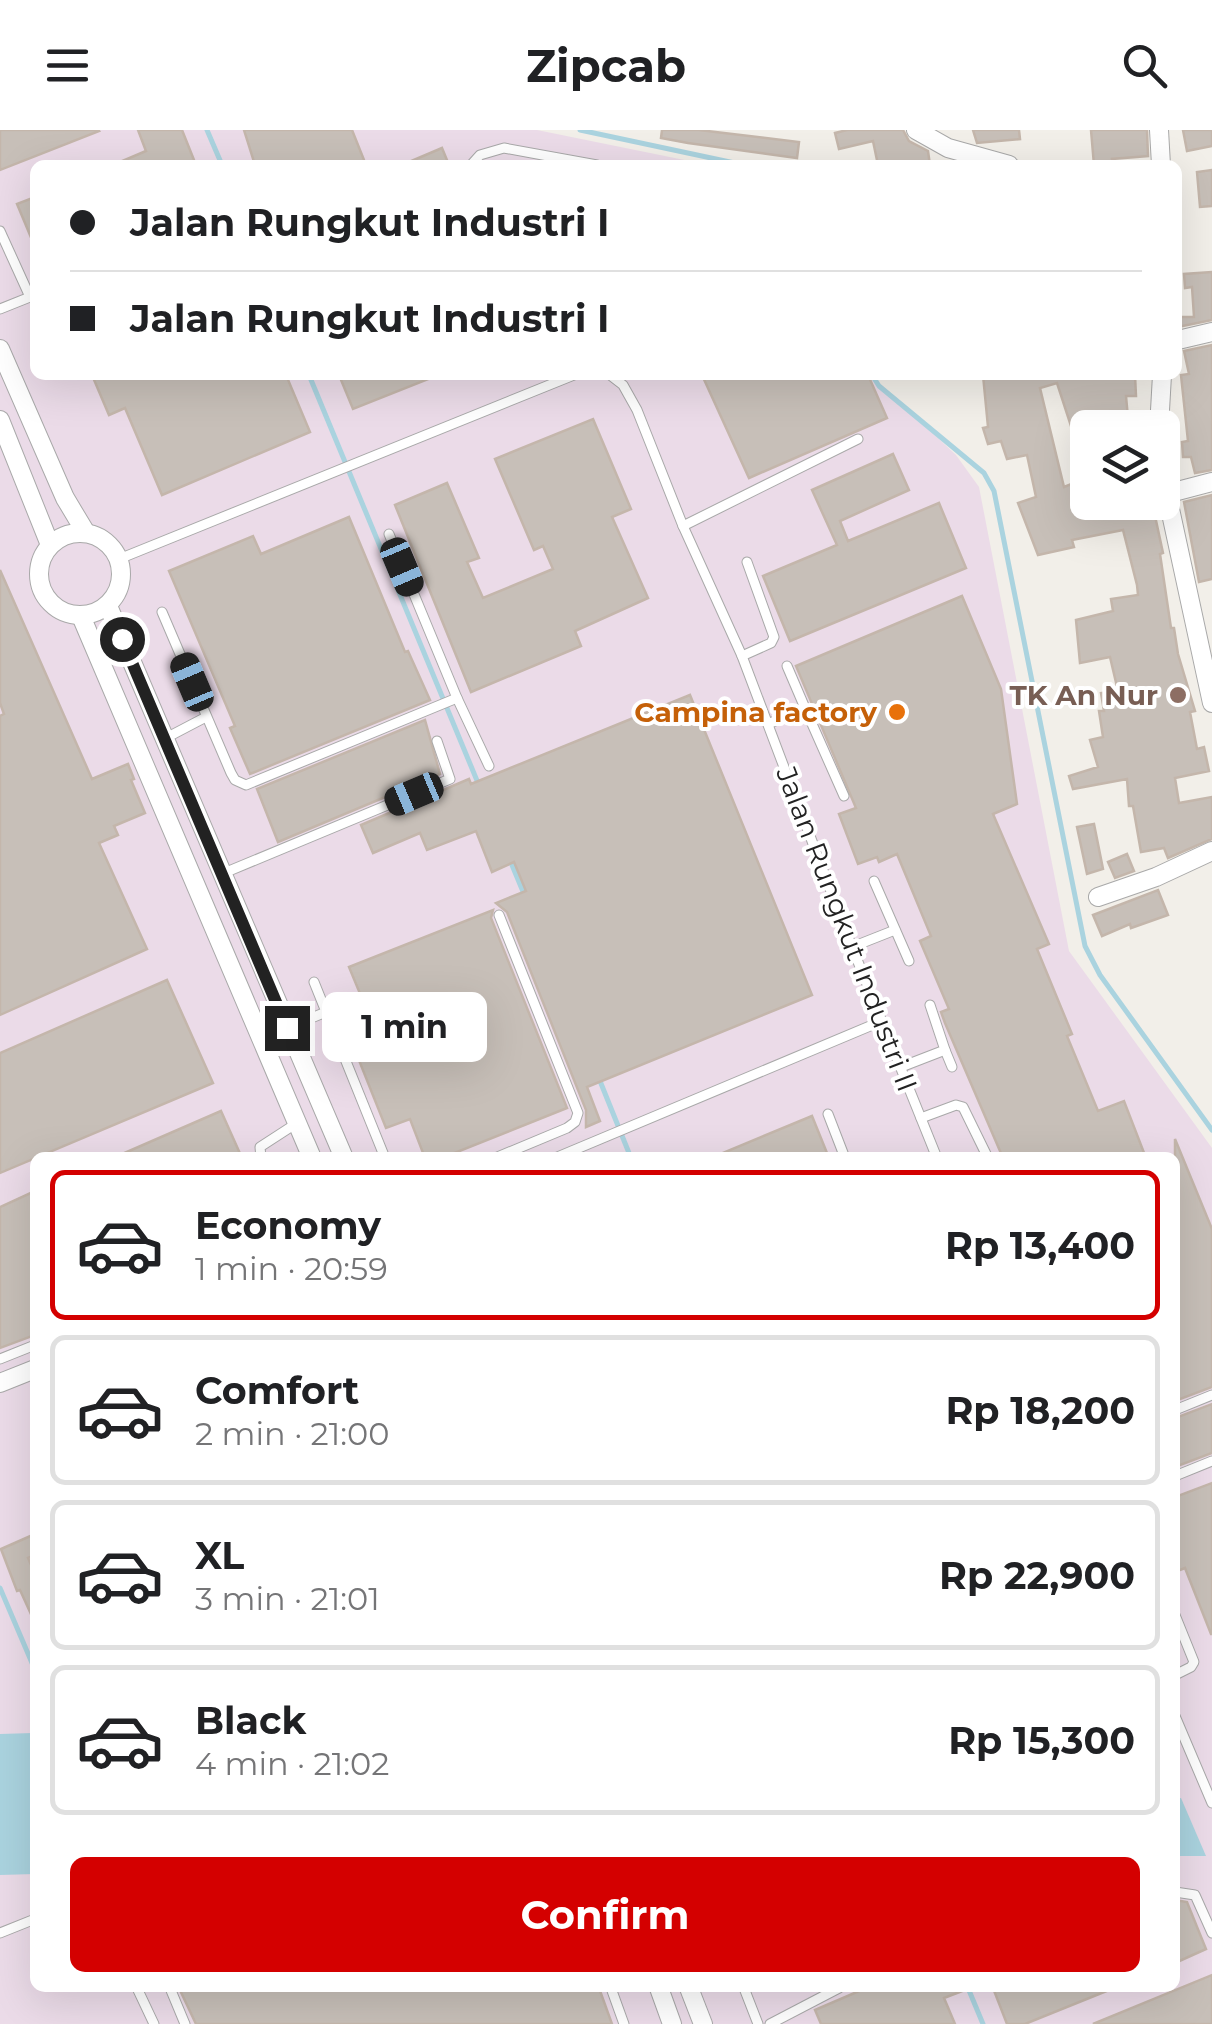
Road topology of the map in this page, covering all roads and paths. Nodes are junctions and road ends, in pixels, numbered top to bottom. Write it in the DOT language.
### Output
graph roads {
  1 [pos="916,130"];
  2 [pos="1159,130"];
  3 [pos="476,160"];
  4 [pos="570,160"];
  5 [pos="991,160"];
  6 [pos="1162,160"];
  7 [pos="0,231"];
  8 [pos="30,292"];
  9 [pos="30,297"];
  10 [pos="0,309"];
  11 [pos="1212,332"];
  12 [pos="1182,339"];
  13 [pos="0,349"];
  14 [pos="559,380"];
  15 [pos="615,380"];
  16 [pos="1162,380"];
  17 [pos="1160,410"];
  18 [pos="0,420"];
  19 [pos="858,439"];
  20 [pos="6,452"];
  21 [pos="1212,482"];
  22 [pos="1180,490"];
  23 [pos="1172,520"];
  24 [pos="684,526"];
  25 [pos="86,533"];
  26 [pos="389,534"];
  27 [pos="50,545"];
  28 [pos="119,559"];
  29 [pos="747,562"];
  30 [pos="108,606"];
  31 [pos="162,612"];
  32 [pos="81,616"];
  33 [pos="742,656"];
  34 [pos="786,666"];
  35 [pos="455,699"];
  36 [pos="1212,703"];
  37 [pos="805,708"];
  38 [pos="206,717"];
  39 [pos="768,724"];
  40 [pos="164,739"];
  41 [pos="438,741"];
  42 [pos="489,766"];
  43 [pos="844,796"];
  44 [pos="1212,851"];
  45 [pos="221,874"];
  46 [pos="874,881"];
  47 [pos="1098,897"];
  48 [pos="499,915"];
  49 [pos="895,930"];
  50 [pos="852,947"];
  51 [pos="908,961"];
  52 [pos="314,982"];
  53 [pos="930,1004"];
  54 [pos="326,1012"];
  55 [pos="882,1021"];
  56 [pos="287,1028"];
  57 [pos="945,1050"];
  58 [pos="901,1067"];
  59 [pos="952,1067"];
  60 [pos="828,1114"];
  61 [pos="921,1118"];
  62 [pos="297,1122"];
  63 [pos="560,1132"];
  64 [pos="568,1151"];
  65 [pos="260,1152"];
  66 [pos="310,1152"];
  67 [pos="341,1152"];
  68 [pos="383,1152"];
  69 [pos="510,1152"];
  70 [pos="843,1152"];
  71 [pos="935,1152"];
  72 [pos="985,1152"];
  73 [pos="30,1347"];
  74 [pos="0,1359"];
  75 [pos="30,1371"];
  76 [pos="0,1382"];
  77 [pos="1212,1394"];
  78 [pos="1180,1408"];
  79 [pos="1212,1461"];
  80 [pos="1180,1474"];
  81 [pos="1180,1627"];
  82 [pos="1180,1672"];
  83 [pos="1180,1728"];
  84 [pos="1212,1804"];
  85 [pos="1180,1893"];
  86 [pos="30,1921"];
  87 [pos="1211,1928"];
  88 [pos="0,1934"];
  89 [pos="139,1992"];
  90 [pos="172,1992"];
  91 [pos="612,1992"];
  92 [pos="660,1992"];
  93 [pos="691,1992"];
  94 [pos="746,1992"];
  95 [pos="831,1992"];
  96 [pos="154,2024"];
  97 [pos="185,2024"];
  98 [pos="624,2024"];
  99 [pos="672,2024"];
  100 [pos="703,2024"];
  101 [pos="758,2024"];
  102 [pos="770,2024"];
  1 -- 5 [label="street"];
  2 -- 6 [label="street"];
  3 -- 4 [label="lane"];
  7 -- 8 [label="lane"];
  9 -- 10 [label="lane"];
  11 -- 12 [label="street"];
  13 -- 25 [label="street"];
  14 -- 28 [label="lane"];
  15 -- 24 [label="lane, Jalan Rungkut Industri II"];
  16 -- 17 [label="street"];
  18 -- 20 [label="street"];
  19 -- 24 [label="lane"];
  20 -- 27 [label="street"];
  21 -- 22 [label="street"];
  23 -- 36 [label="street"];
  24 -- 33 [label="lane, Jalan Rungkut Industri II"];
  25 -- 27 [label="street"];
  25 -- 28 [label="street"];
  26 -- 35 [label="lane"];
  27 -- 32 [label="street"];
  28 -- 30 [label="street"];
  29 -- 33 [label="lane"];
  30 -- 32 [label="street"];
  30 -- 40 [label="street"];
  31 -- 38 [label="lane"];
  32 -- 62 [label="street"];
  33 -- 39 [label="lane, Jalan Rungkut Industri II"];
  34 -- 37 [label="lane"];
  35 -- 38 [label="lane"];
  35 -- 42 [label="lane"];
  37 -- 39 [label="lane"];
  37 -- 43 [label="lane"];
  38 -- 40 [label="lane"];
  39 -- 50 [label="lane, Jalan Rungkut Industri II"];
  40 -- 45 [label="street"];
  41 -- 45 [label="lane"];
  44 -- 47 [label="street"];
  45 -- 56 [label="street"];
  46 -- 49 [label="lane"];
  48 -- 63 [label="lane"];
  49 -- 50 [label="lane"];
  49 -- 51 [label="lane"];
  50 -- 55 [label="lane, Jalan Rungkut Industri II"];
  52 -- 54 [label="lane"];
  53 -- 57 [label="lane"];
  54 -- 56 [label="lane"];
  54 -- 68 [label="lane"];
  55 -- 58 [label="lane, Jalan Rungkut Industri II"];
  55 -- 64 [label="lane"];
  56 -- 67 [label="street"];
  57 -- 58 [label="lane"];
  57 -- 59 [label="lane"];
  58 -- 61 [label="lane, Jalan Rungkut Industri II"];
  60 -- 70 [label="lane"];
  61 -- 71 [label="lane, Jalan Rungkut Industri II"];
  61 -- 72 [label="lane"];
  62 -- 65 [label="lane"];
  62 -- 66 [label="street"];
  63 -- 64 [label="lane"];
  63 -- 69 [label="lane"];
  73 -- 74 [label="lane"];
  75 -- 76 [label="street"];
  77 -- 78 [label="lane"];
  79 -- 80 [label="lane"];
  81 -- 82 [label="lane"];
  83 -- 84 [label="lane"];
  85 -- 87 [label="lane"];
  86 -- 88 [label="lane"];
  89 -- 96 [label="lane"];
  90 -- 97 [label="lane"];
  91 -- 98 [label="lane"];
  92 -- 99 [label="street"];
  93 -- 100 [label="street"];
  94 -- 101 [label="lane"];
  95 -- 102 [label="lane"];
}
